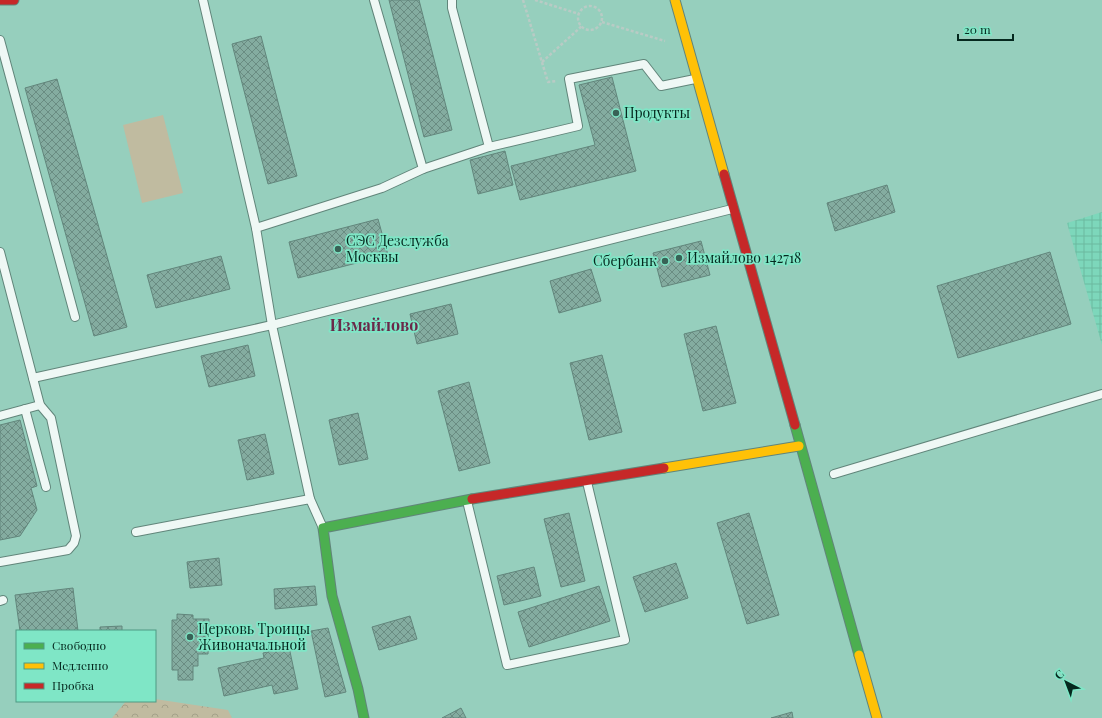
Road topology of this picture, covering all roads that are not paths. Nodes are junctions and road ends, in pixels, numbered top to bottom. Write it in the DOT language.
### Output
graph roads {
  1 [pos="0,0"];
  2 [pos="14,0"];
  3 [pos="203,0"];
  4 [pos="374,0"];
  5 [pos="452,0"];
  6 [pos="674,0"];
  7 [pos="0,40"];
  8 [pos="695,79"];
  9 [pos="489,147"];
  10 [pos="423,169"];
  11 [pos="732,209"];
  12 [pos="256,228"];
  13 [pos="0,252"];
  14 [pos="75,317"];
  15 [pos="272,325"];
  16 [pos="33,378"];
  17 [pos="1102,394"];
  18 [pos="40,405"];
  19 [pos="25,409"];
  20 [pos="0,416"];
  21 [pos="799,446"];
  22 [pos="834,474"];
  23 [pos="586,481"];
  24 [pos="46,487"];
  25 [pos="310,499"];
  26 [pos="467,500"];
  27 [pos="323,528"];
  28 [pos="136,532"];
  29 [pos="0,562"];
  30 [pos="364,718"];
  31 [pos="877,718"];
  1 -- 2 [label="street"];
  3 -- 12 [label="lane"];
  4 -- 10 [label="lane"];
  5 -- 9 [label="lane"];
  6 -- 8 [label="street"];
  7 -- 14 [label="lane"];
  8 -- 9 [label="lane"];
  8 -- 11 [label="street"];
  9 -- 10 [label="lane"];
  10 -- 12 [label="lane"];
  11 -- 15 [label="lane"];
  11 -- 21 [label="street"];
  12 -- 15 [label="lane"];
  13 -- 16 [label="lane"];
  15 -- 16 [label="lane"];
  15 -- 25 [label="lane"];
  16 -- 18 [label="lane"];
  17 -- 22 [label="lane"];
  18 -- 19 [label="lane"];
  18 -- 29 [label="lane"];
  19 -- 20 [label="lane"];
  19 -- 24 [label="lane"];
  21 -- 23 [label="street"];
  21 -- 31 [label="street"];
  23 -- 26 [label="street"];
  23 -- 26 [label="lane"];
  25 -- 27 [label="lane"];
  25 -- 28 [label="lane"];
  26 -- 27 [label="street"];
  27 -- 30 [label="street"];
}
